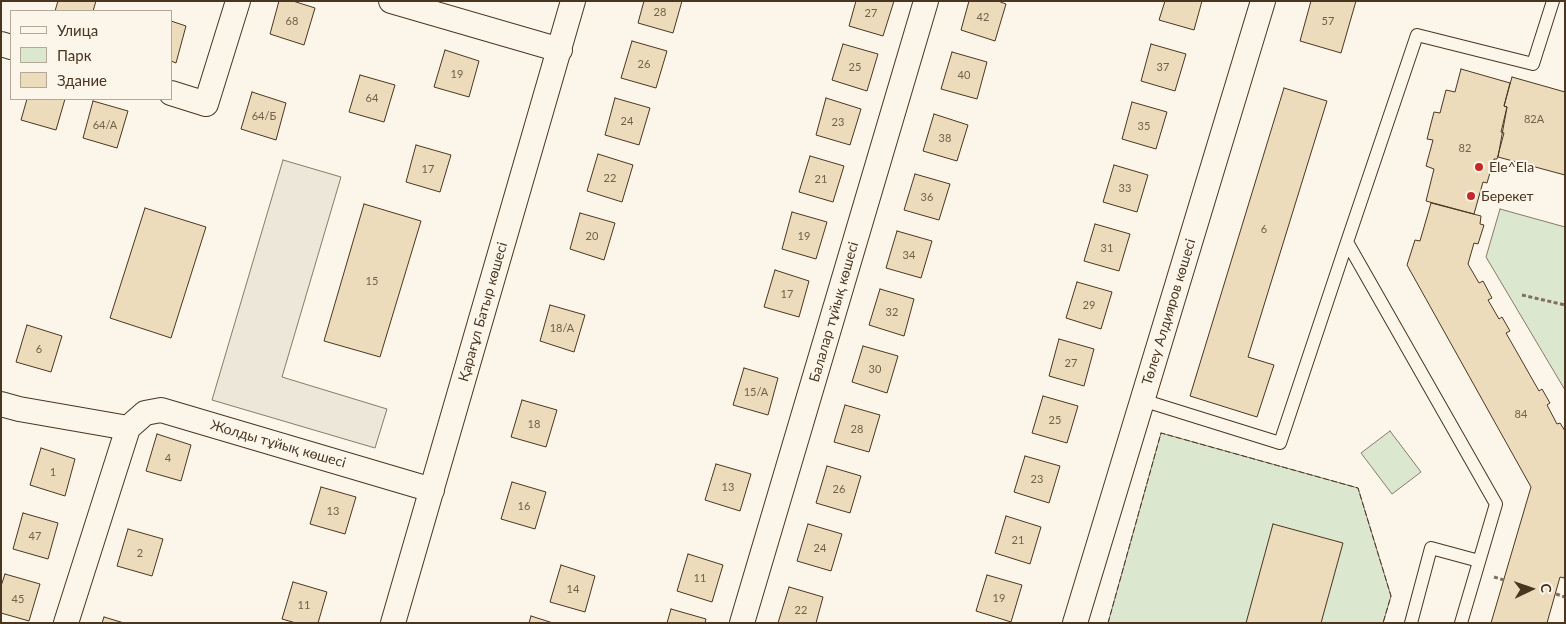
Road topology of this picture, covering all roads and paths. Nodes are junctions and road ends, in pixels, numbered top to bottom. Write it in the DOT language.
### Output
graph roads {
  1 [pos="238,1"];
  2 [pos="391,1"];
  3 [pos="573,1"];
  4 [pos="926,1"];
  5 [pos="1262,1"];
  6 [pos="1553,1"];
  7 [pos="560,50"];
  8 [pos="172,93"];
  9 [pos="1347,242"];
  10 [pos="1522,295"];
  11 [pos="1565,305"];
  12 [pos="1142,400"];
  13 [pos="1,404"];
  14 [pos="128,428"];
  15 [pos="432,490"];
  16 [pos="1479,561"];
  17 [pos="1556,594"];
  18 [pos="1565,597"];
  19 [pos="66,623"];
  20 [pos="393,623"];
  21 [pos="742,623"];
  22 [pos="1076,623"];
  23 [pos="1411,623"];
  24 [pos="1461,623"];
  1 -- 8 [label="street"];
  2 -- 7 [label="street"];
  3 -- 7 [label="street, Қарағұл Батыр көшесі"];
  4 -- 21 [label="street, Балалар тұйық көшесі"];
  5 -- 12 [label="street, Төлеу Алдияров көшесі"];
  6 -- 9 [label="lane"];
  7 -- 15 [label="street, Қарағұл Батыр көшесі"];
  9 -- 12 [label="lane"];
  9 -- 16 [label="lane"];
  10 -- 11 [label="path"];
  12 -- 22 [label="street, Төлеу Алдияров көшесі"];
  13 -- 14 [label="street"];
  14 -- 15 [label="street, Жолды тұйық көшесі"];
  14 -- 19 [label="street"];
  15 -- 20 [label="street, Қарағұл Батыр көшесі"];
  16 -- 23 [label="lane"];
  16 -- 24 [label="lane"];
  17 -- 18 [label="path"];
}
